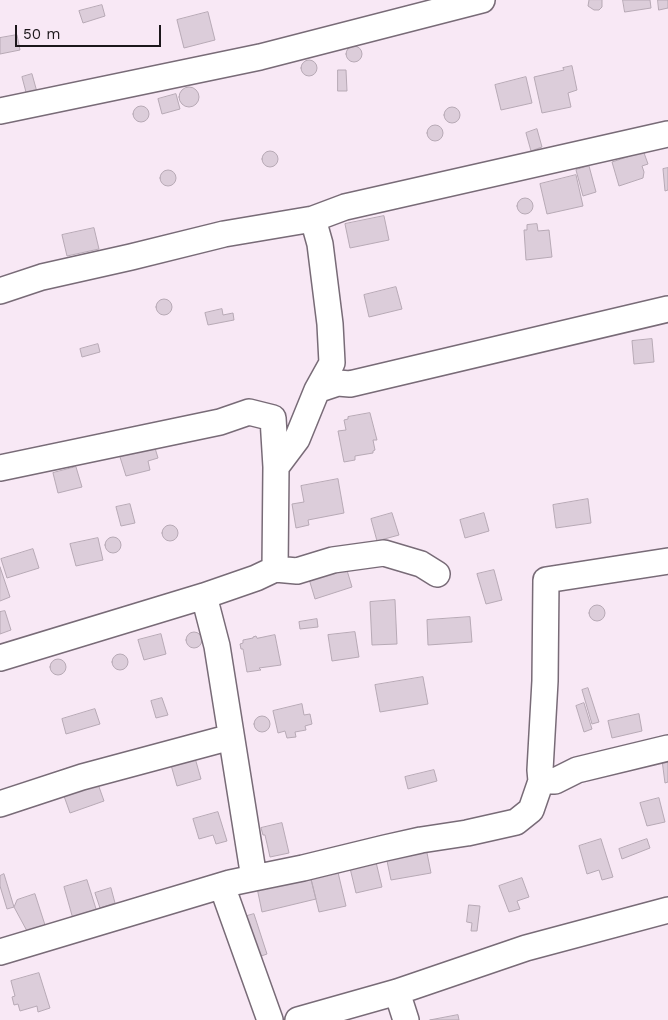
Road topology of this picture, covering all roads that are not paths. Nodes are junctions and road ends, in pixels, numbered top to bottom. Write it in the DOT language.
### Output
graph roads {
  1 [pos="482,0"];
  2 [pos="0,111"];
  3 [pos="668,134"];
  4 [pos="313,219"];
  5 [pos="0,291"];
  6 [pos="668,309"];
  7 [pos="316,390"];
  8 [pos="276,467"];
  9 [pos="0,468"];
  10 [pos="668,561"];
  11 [pos="275,569"];
  12 [pos="437,574"];
  13 [pos="204,596"];
  14 [pos="0,658"];
  15 [pos="231,737"];
  16 [pos="668,748"];
  17 [pos="541,781"];
  18 [pos="0,804"];
  19 [pos="254,878"];
  20 [pos="222,886"];
  21 [pos="668,910"];
  22 [pos="0,952"];
  23 [pos="397,992"];
  24 [pos="270,1020"];
  25 [pos="298,1020"];
  26 [pos="406,1020"];
  1 -- 2 [label="street"];
  3 -- 4 [label="street"];
  4 -- 5 [label="street"];
  4 -- 7 [label="street"];
  6 -- 7 [label="street"];
  7 -- 8 [label="street"];
  8 -- 9 [label="street"];
  8 -- 11 [label="street"];
  10 -- 17 [label="street"];
  11 -- 12 [label="street"];
  11 -- 13 [label="street"];
  13 -- 14 [label="street"];
  13 -- 15 [label="street"];
  15 -- 18 [label="street"];
  15 -- 19 [label="street"];
  16 -- 17 [label="street"];
  17 -- 19 [label="street"];
  19 -- 20 [label="street"];
  20 -- 22 [label="street"];
  20 -- 24 [label="street"];
  21 -- 23 [label="street"];
  23 -- 25 [label="street"];
  23 -- 26 [label="street"];
}
